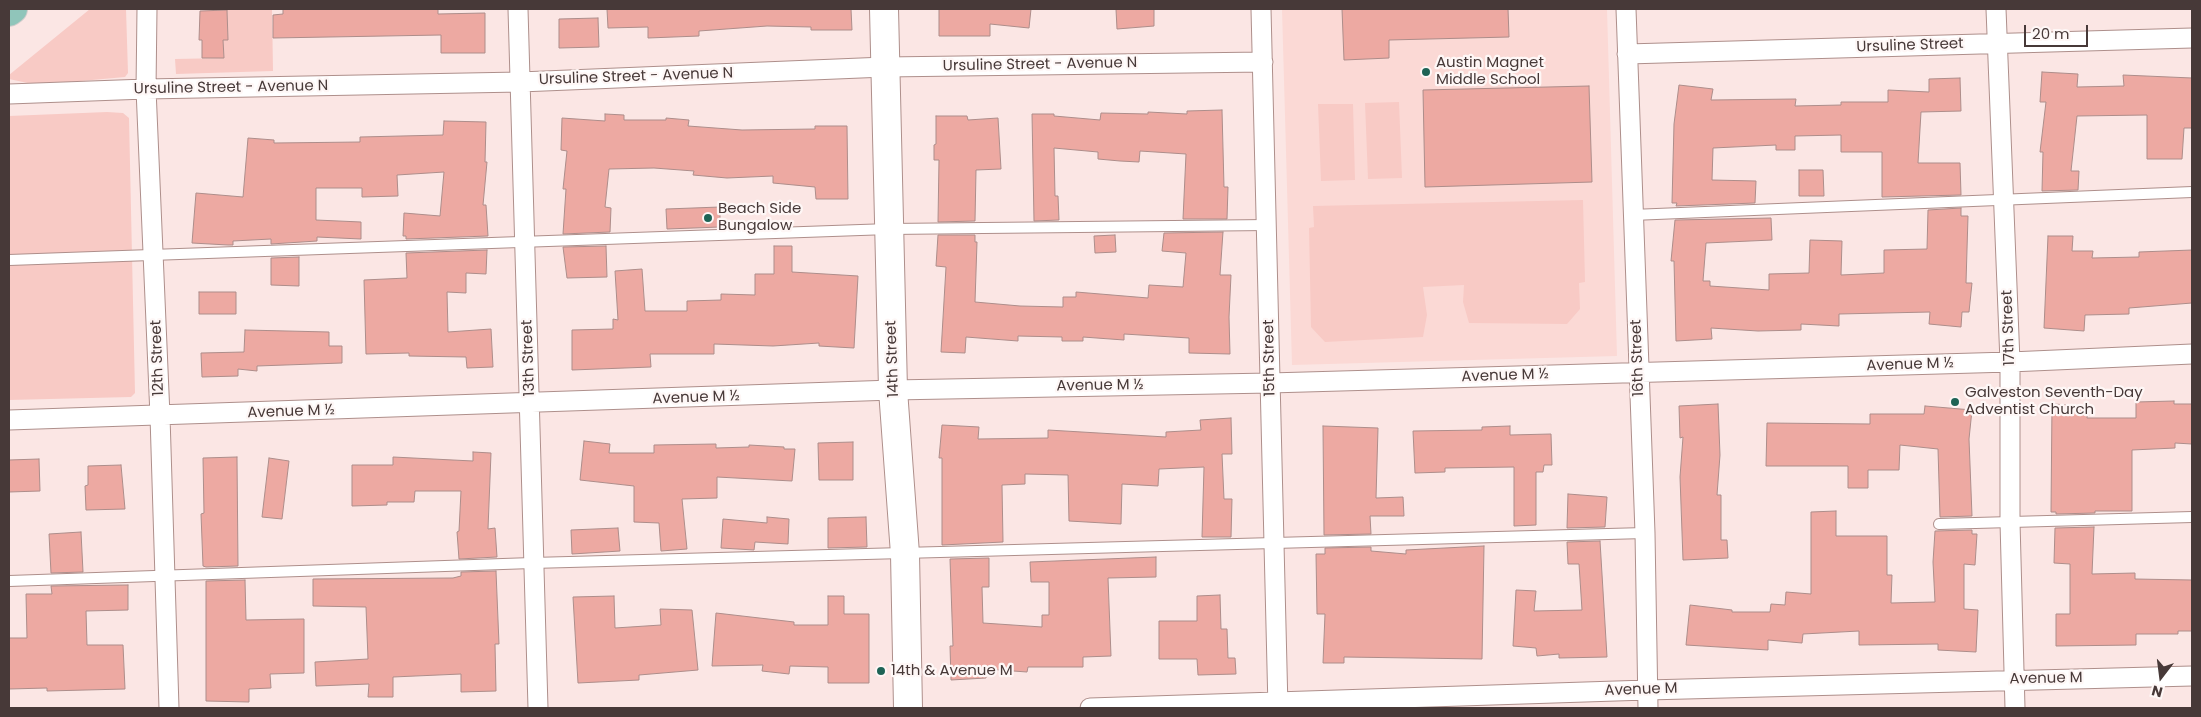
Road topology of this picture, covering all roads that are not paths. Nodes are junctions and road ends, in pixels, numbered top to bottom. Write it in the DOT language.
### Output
graph roads {
  1 [pos="13,9"];
  2 [pos="148,9"];
  3 [pos="518,9"];
  4 [pos="884,9"];
  5 [pos="1261,9"];
  6 [pos="1626,9"];
  7 [pos="1996,9"];
  8 [pos="9,12"];
  9 [pos="2192,38"];
  10 [pos="1997,43"];
  11 [pos="1628,54"];
  12 [pos="1263,62"];
  13 [pos="886,67"];
  14 [pos="520,82"];
  15 [pos="146,89"];
  16 [pos="9,94"];
  17 [pos="2192,192"];
  18 [pos="2004,200"];
  19 [pos="1632,215"];
  20 [pos="1268,224"];
  21 [pos="890,229"];
  22 [pos="526,243"];
  23 [pos="154,256"];
  24 [pos="9,260"];
  25 [pos="2192,354"];
  26 [pos="2010,362"];
  27 [pos="1638,372"];
  28 [pos="1270,383"];
  29 [pos="893,390"];
  30 [pos="530,404"];
  31 [pos="160,416"];
  32 [pos="9,420"];
  33 [pos="2192,517"];
  34 [pos="2010,522"];
  35 [pos="1939,524"];
  36 [pos="1645,533"];
  37 [pos="1274,542"];
  38 [pos="905,554"];
  39 [pos="532,563"];
  40 [pos="164,576"];
  41 [pos="9,581"];
  42 [pos="2192,676"];
  43 [pos="2013,680"];
  44 [pos="1647,699"];
  45 [pos="1278,705"];
  46 [pos="169,708"];
  47 [pos="538,708"];
  48 [pos="908,708"];
  49 [pos="1090,708"];
  50 [pos="2015,708"];
  1 -- 8 [label="main road"];
  2 -- 15 [label="street, 12th Street"];
  3 -- 14 [label="street, 13th Street"];
  4 -- 13 [label="main road, 14th Street"];
  5 -- 12 [label="street, 15th Street"];
  6 -- 11 [label="street, 16th Street"];
  7 -- 10 [label="street, 17th Street"];
  9 -- 10 [label="street, Ursuline Street"];
  10 -- 11 [label="street, Ursuline Street"];
  10 -- 18 [label="street, 17th Street"];
  11 -- 19 [label="street, 16th Street"];
  12 -- 13 [label="street, Ursuline Street - Avenue N"];
  12 -- 20 [label="street, 15th Street"];
  13 -- 14 [label="street, Ursuline Street - Avenue N"];
  13 -- 21 [label="main road, 14th Street"];
  14 -- 15 [label="street, Ursuline Street - Avenue N"];
  14 -- 22 [label="street, 13th Street"];
  15 -- 16 [label="street, Ursuline Street - Avenue N"];
  15 -- 23 [label="street, 12th Street"];
  17 -- 18 [label="lane"];
  18 -- 19 [label="lane"];
  18 -- 26 [label="street, 17th Street"];
  19 -- 27 [label="street, 16th Street"];
  20 -- 21 [label="lane"];
  20 -- 28 [label="street, 15th Street"];
  21 -- 22 [label="lane"];
  21 -- 29 [label="main road, 14th Street"];
  22 -- 23 [label="lane"];
  22 -- 30 [label="street, 13th Street"];
  23 -- 24 [label="lane"];
  23 -- 31 [label="street, 12th Street"];
  25 -- 26 [label="street, Avenue M ½"];
  26 -- 27 [label="street, Avenue M ½"];
  26 -- 34 [label="street, 17th Street"];
  27 -- 28 [label="street, Avenue M ½"];
  27 -- 36 [label="street, 16th Street"];
  28 -- 29 [label="street, Avenue M ½"];
  28 -- 37 [label="street, 15th Street"];
  29 -- 30 [label="street, Avenue M ½"];
  29 -- 38 [label="main road, 14th Street"];
  30 -- 31 [label="street, Avenue M ½"];
  30 -- 39 [label="street, 13th Street"];
  31 -- 32 [label="street, Avenue M ½"];
  31 -- 40 [label="street, 12th Street"];
  33 -- 34 [label="lane"];
  34 -- 35 [label="lane"];
  34 -- 43 [label="street, 17th Street"];
  36 -- 37 [label="lane"];
  36 -- 44 [label="street, 16th Street"];
  37 -- 38 [label="lane"];
  37 -- 45 [label="street, 15th Street"];
  38 -- 39 [label="lane"];
  38 -- 48 [label="main road, 14th Street"];
  39 -- 40 [label="lane"];
  39 -- 47 [label="street, 13th Street"];
  40 -- 41 [label="lane"];
  40 -- 46 [label="street, 12th Street"];
  42 -- 43 [label="street, Avenue M"];
  43 -- 44 [label="street, Avenue M"];
  43 -- 50 [label="street, 17th Street"];
  44 -- 45 [label="street, Avenue M"];
  45 -- 49 [label="street, Avenue M"];
}
